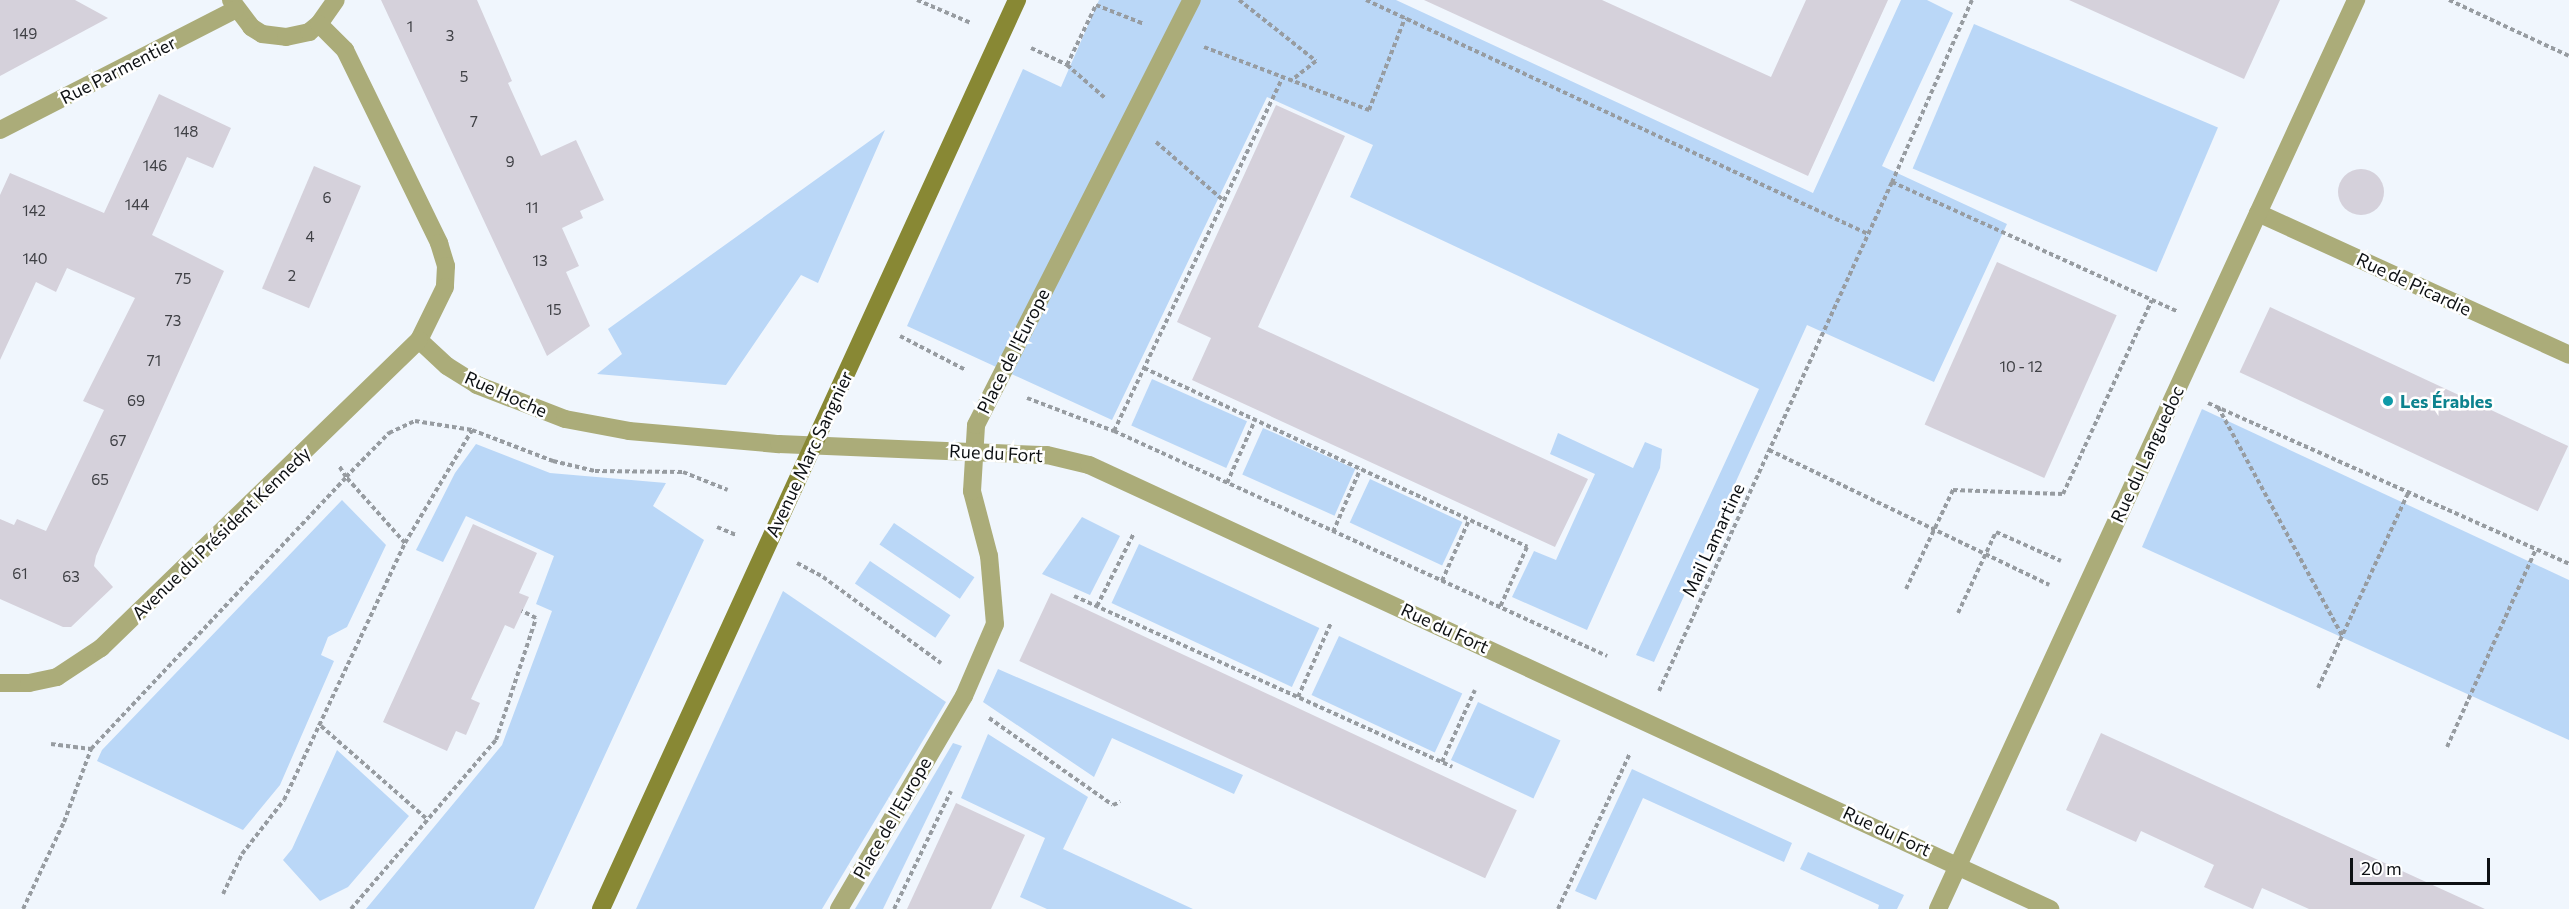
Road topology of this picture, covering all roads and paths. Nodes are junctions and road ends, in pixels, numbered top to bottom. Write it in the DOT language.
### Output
graph roads {
  1 [pos="336,0"];
  2 [pos="1017,0"];
  3 [pos="1192,0"];
  4 [pos="1239,0"];
  5 [pos="1366,0"];
  6 [pos="1972,0"];
  7 [pos="2356,0"];
  8 [pos="2449,0"];
  9 [pos="233,5"];
  10 [pos="1405,18"];
  11 [pos="319,24"];
  12 [pos="2569,56"];
  13 [pos="1283,77"];
  14 [pos="1292,80"];
  15 [pos="1369,110"];
  16 [pos="0,130"];
  17 [pos="1892,182"];
  18 [pos="2258,213"];
  19 [pos="1868,234"];
  20 [pos="2152,300"];
  21 [pos="870,321"];
  22 [pos="2207,325"];
  23 [pos="419,340"];
  24 [pos="2569,355"];
  25 [pos="1144,368"];
  26 [pos="996,386"];
  27 [pos="2177,389"];
  28 [pos="2217,407"];
  29 [pos="1255,420"];
  30 [pos="472,430"];
  31 [pos="1114,431"];
  32 [pos="321,437"];
  33 [pos="814,444"];
  34 [pos="1769,450"];
  35 [pos="976,452"];
  36 [pos="1360,470"];
  37 [pos="346,477"];
  38 [pos="1227,483"];
  39 [pos="728,490"];
  40 [pos="2409,493"];
  41 [pos="1469,520"];
  42 [pos="717,527"];
  43 [pos="1934,530"];
  44 [pos="1333,532"];
  45 [pos="1134,533"];
  46 [pos="405,543"];
  47 [pos="767,548"];
  48 [pos="2536,549"];
  49 [pos="1985,554"];
  50 [pos="2569,564"];
  51 [pos="2092,575"];
  52 [pos="1442,581"];
  53 [pos="1906,588"];
  54 [pos="1074,596"];
  55 [pos="2080,600"];
  56 [pos="1097,606"];
  57 [pos="1500,608"];
  58 [pos="522,611"];
  59 [pos="1958,613"];
  60 [pos="1331,624"];
  61 [pos="2342,635"];
  62 [pos="1607,656"];
  63 [pos="0,683"];
  64 [pos="2318,688"];
  65 [pos="1475,690"];
  66 [pos="964,696"];
  67 [pos="1298,697"];
  68 [pos="1645,720"];
  69 [pos="321,726"];
  70 [pos="981,727"];
  71 [pos="51,744"];
  72 [pos="2447,747"];
  73 [pos="91,749"];
  74 [pos="1442,762"];
  75 [pos="1452,767"];
  76 [pos="956,780"];
  77 [pos="1120,802"];
  78 [pos="428,820"];
  79 [pos="1959,864"];
  80 [pos="223,894"];
  81 [pos="23,909"];
  82 [pos="351,909"];
  83 [pos="602,909"];
  84 [pos="839,909"];
  85 [pos="894,909"];
  86 [pos="1558,909"];
  87 [pos="1938,909"];
  88 [pos="2050,909"];
  1 -- 11 [label="street"];
  2 -- 21 [label="main road, Avenue Marc Sangnier"];
  3 -- 26 [label="street, Place de l'Europe"];
  4 -- 14 [label="path"];
  5 -- 10 [label="path"];
  6 -- 17 [label="path, Mail Lamartine"];
  7 -- 18 [label="street, Rue du Languedoc"];
  8 -- 12 [label="path"];
  9 -- 11 [label="street"];
  9 -- 16 [label="street, Rue Parmentier"];
  10 -- 15 [label="path"];
  10 -- 19 [label="path"];
  11 -- 23 [label="street"];
  13 -- 25 [label="path"];
  17 -- 19 [label="path, Mail Lamartine"];
  17 -- 20 [label="path"];
  18 -- 22 [label="street, Rue du Languedoc"];
  18 -- 24 [label="street, Rue de Picardie"];
  19 -- 34 [label="path, Mail Lamartine"];
  20 -- 22 [label="path"];
  20 -- 43 [label="path"];
  21 -- 26 [label="path"];
  21 -- 33 [label="main road, Avenue Marc Sangnier"];
  22 -- 27 [label="street, Rue du Languedoc"];
  23 -- 32 [label="street, Avenue du Président Kennedy"];
  23 -- 33 [label="street, Rue Hoche"];
  25 -- 29 [label="path"];
  25 -- 31 [label="path"];
  26 -- 31 [label="path"];
  26 -- 35 [label="street, Place de l'Europe"];
  27 -- 28 [label="path"];
  27 -- 51 [label="street, Rue du Languedoc"];
  28 -- 40 [label="path"];
  28 -- 61 [label="path"];
  29 -- 36 [label="path"];
  29 -- 38 [label="path"];
  30 -- 37 [label="path"];
  30 -- 39 [label="path"];
  30 -- 46 [label="path"];
  31 -- 38 [label="path"];
  32 -- 37 [label="path"];
  32 -- 63 [label="street, Avenue du Président Kennedy"];
  33 -- 35 [label="street, Rue du Fort"];
  33 -- 47 [label="main road, Avenue Marc Sangnier"];
  34 -- 43 [label="path"];
  34 -- 68 [label="path, Mail Lamartine"];
  35 -- 66 [label="street, Place de l'Europe"];
  35 -- 68 [label="street, Rue du Fort"];
  36 -- 41 [label="path"];
  36 -- 44 [label="path"];
  37 -- 46 [label="path"];
  37 -- 73 [label="path"];
  38 -- 44 [label="path"];
  40 -- 48 [label="path"];
  40 -- 61 [label="path"];
  41 -- 52 [label="path"];
  41 -- 57 [label="path"];
  42 -- 47 [label="path"];
  43 -- 49 [label="path"];
  43 -- 53 [label="path"];
  44 -- 52 [label="path"];
  45 -- 56 [label="path"];
  46 -- 69 [label="path"];
  47 -- 66 [label="path"];
  47 -- 83 [label="main road, Avenue Marc Sangnier"];
  48 -- 50 [label="path"];
  48 -- 72 [label="path"];
  49 -- 51 [label="path"];
  49 -- 55 [label="path"];
  49 -- 59 [label="path"];
  51 -- 55 [label="street, Rue du Languedoc"];
  52 -- 57 [label="path"];
  54 -- 56 [label="path"];
  55 -- 79 [label="street, Rue du Languedoc"];
  56 -- 67 [label="path"];
  57 -- 62 [label="path"];
  58 -- 78 [label="path"];
  60 -- 67 [label="path"];
  61 -- 64 [label="path"];
  65 -- 74 [label="path"];
  66 -- 84 [label="street, Place de l'Europe"];
  67 -- 74 [label="path"];
  68 -- 79 [label="street, Rue du Fort"];
  68 -- 86 [label="path, Mail Lamartine"];
  69 -- 78 [label="path"];
  69 -- 80 [label="path"];
  70 -- 77 [label="path"];
  71 -- 73 [label="path"];
  73 -- 81 [label="path"];
  74 -- 75 [label="path"];
  76 -- 85 [label="path"];
  78 -- 82 [label="path"];
  79 -- 87 [label="street, Rue du Languedoc"];
  79 -- 88 [label="street, Rue du Fort"];
}
